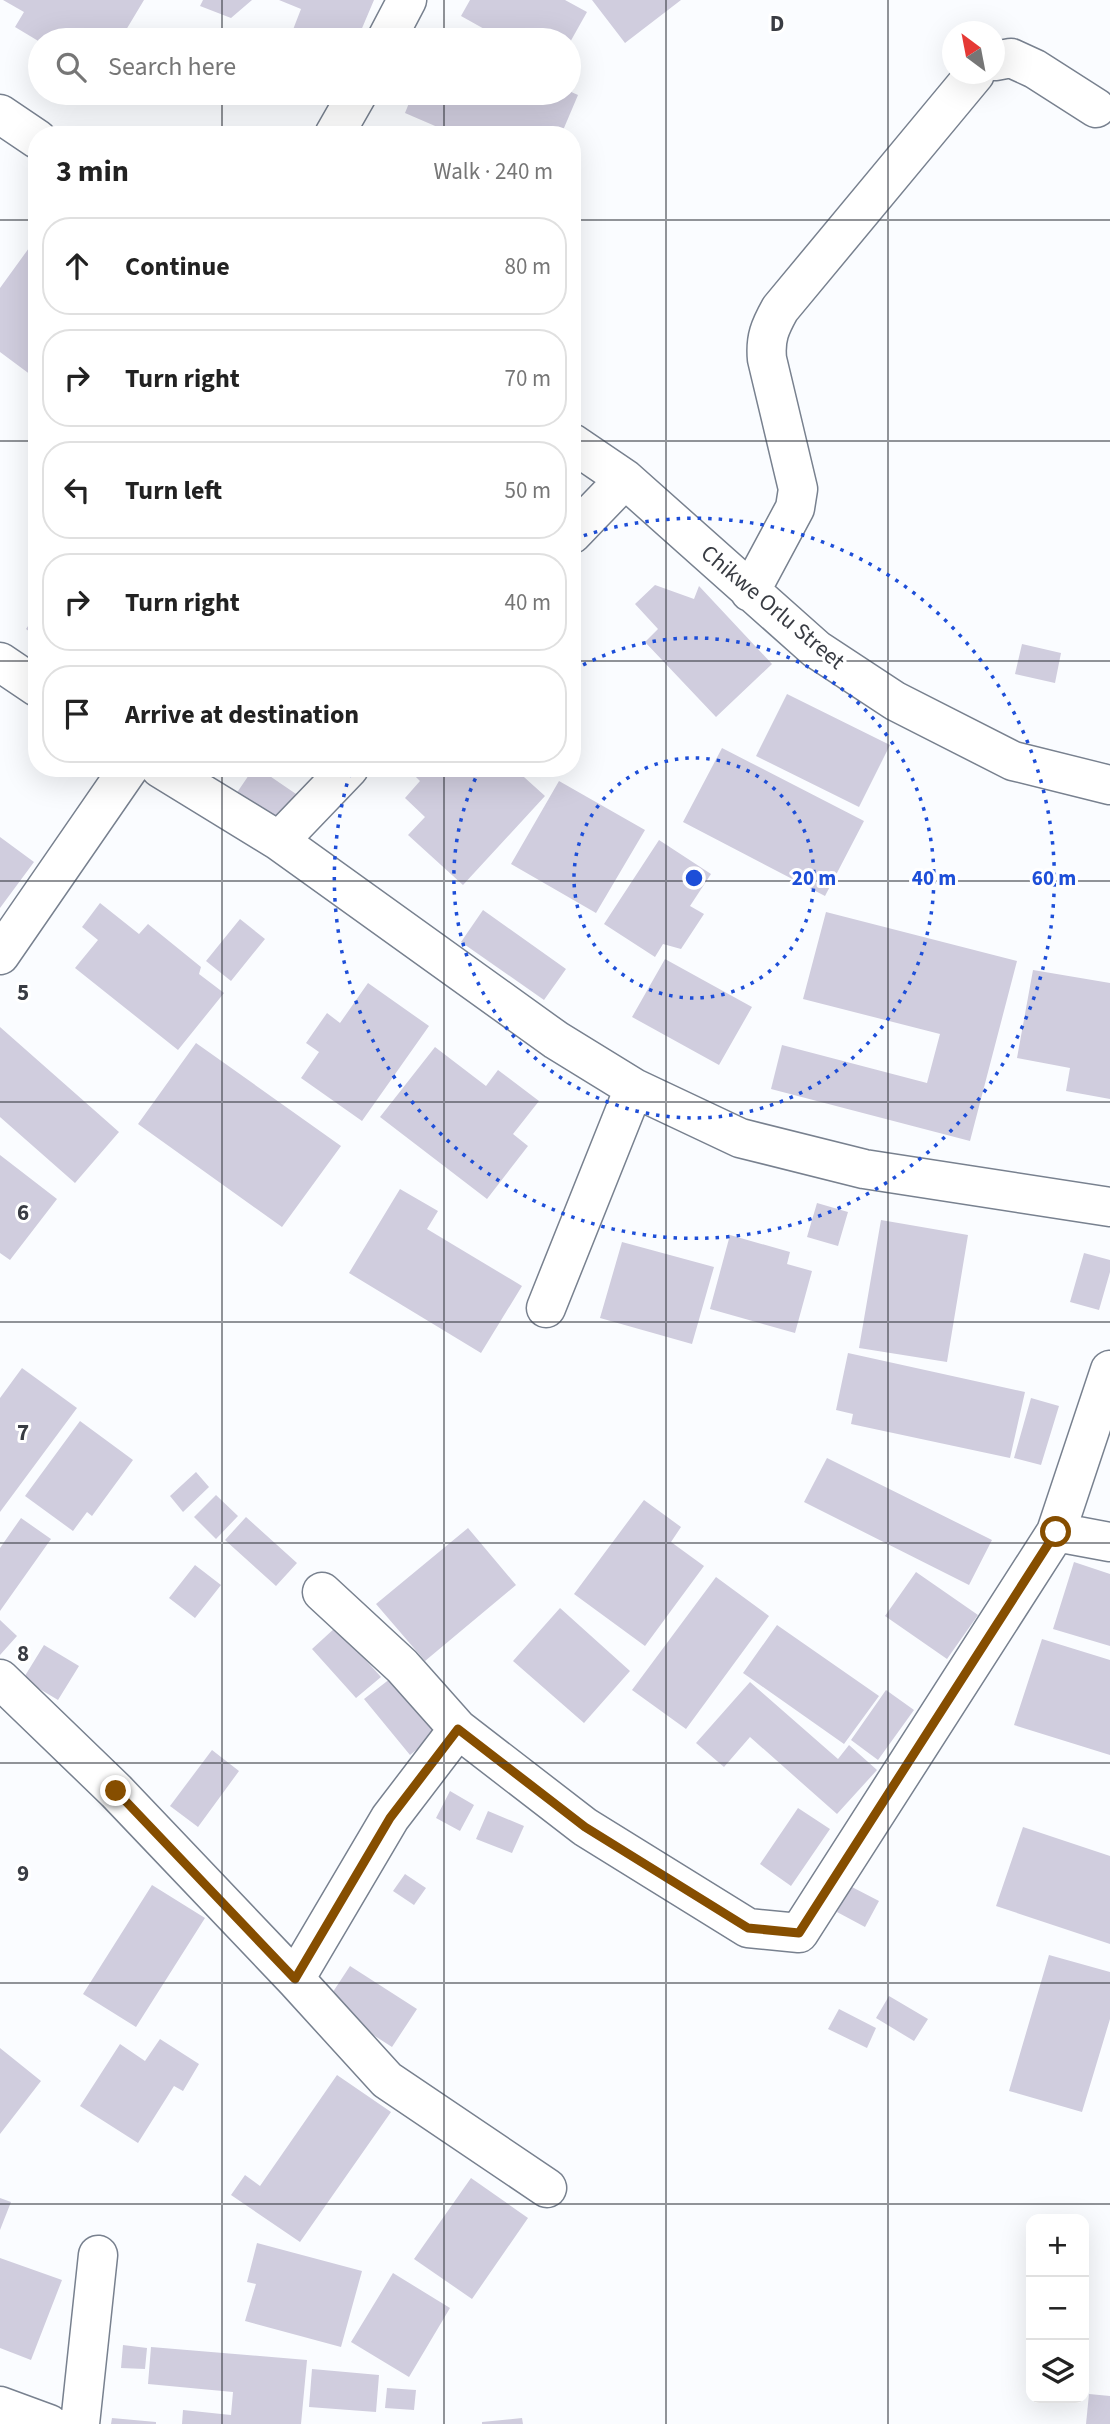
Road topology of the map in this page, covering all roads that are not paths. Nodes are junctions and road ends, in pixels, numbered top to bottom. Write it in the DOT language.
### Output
graph roads {
  1 [pos="407,0"];
  2 [pos="392,28"];
  3 [pos="1005,59"];
  4 [pos="967,84"];
  5 [pos="351,105"];
  6 [pos="1096,108"];
  7 [pos="0,114"];
  8 [pos="339,126"];
  9 [pos="28,133"];
  10 [pos="581,449"];
  11 [pos="625,479"];
  12 [pos="581,525"];
  13 [pos="750,592"];
  14 [pos="0,662"];
  15 [pos="28,681"];
  16 [pos="123,777"];
  17 [pos="175,777"];
  18 [pos="340,777"];
  19 [pos="1110,785"];
  20 [pos="279,841"];
  21 [pos="0,955"];
  22 [pos="634,1088"];
  23 [pos="1110,1207"];
  24 [pos="547,1308"];
  25 [pos="1110,1370"];
  26 [pos="1056,1532"];
  27 [pos="1110,1542"];
  28 [pos="322,1592"];
  29 [pos="0,1679"];
  30 [pos="458,1729"];
  31 [pos="295,1979"];
  32 [pos="547,2189"];
  33 [pos="98,2255"];
  34 [pos="0,2406"];
  35 [pos="49,2424"];
  36 [pos="80,2424"];
  1 -- 2 [label="street"];
  3 -- 6 [label="street"];
  4 -- 13 [label="street"];
  5 -- 8 [label="street"];
  7 -- 9 [label="street"];
  10 -- 11 [label="street, Chikwe Orlu Street"];
  11 -- 12 [label="street"];
  11 -- 13 [label="street, Chikwe Orlu Street"];
  13 -- 19 [label="street, Chikwe Orlu Street"];
  14 -- 15 [label="street"];
  16 -- 21 [label="street"];
  17 -- 20 [label="street"];
  18 -- 20 [label="street"];
  20 -- 22 [label="street"];
  22 -- 23 [label="street"];
  22 -- 24 [label="street"];
  25 -- 26 [label="street"];
  26 -- 27 [label="street"];
  26 -- 30 [label="street"];
  28 -- 30 [label="street"];
  29 -- 31 [label="street"];
  30 -- 31 [label="street"];
  31 -- 32 [label="street"];
  33 -- 36 [label="street"];
  34 -- 35 [label="street"];
}
